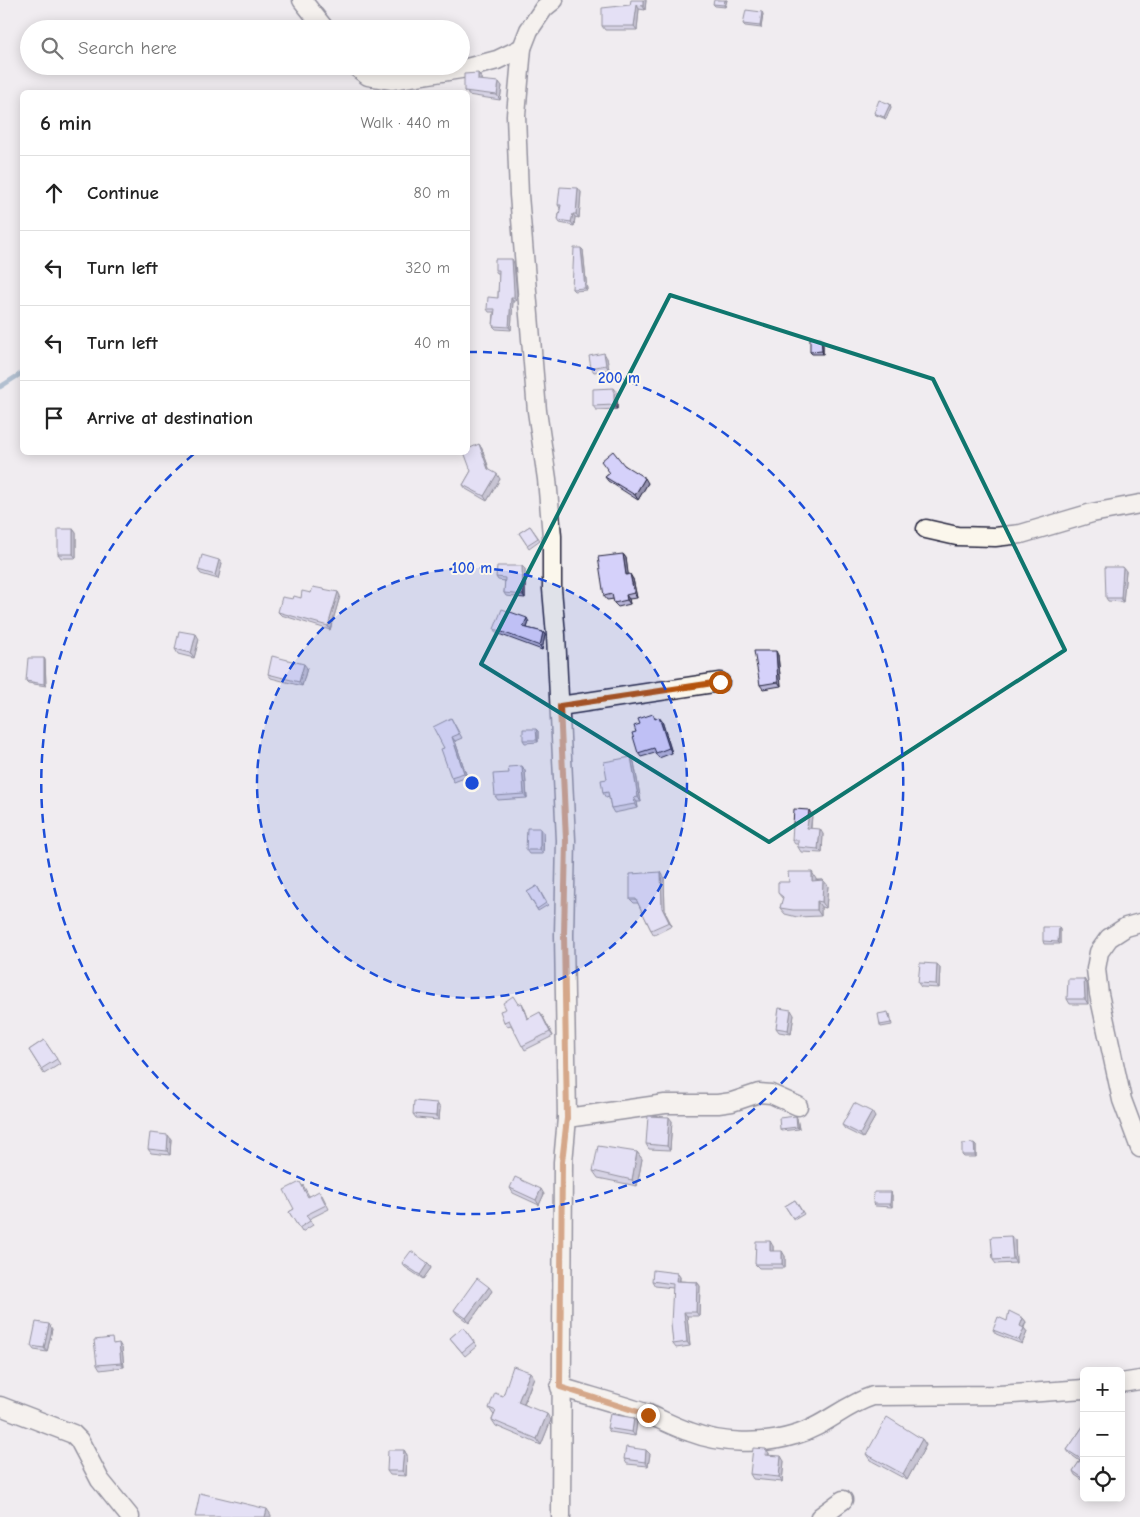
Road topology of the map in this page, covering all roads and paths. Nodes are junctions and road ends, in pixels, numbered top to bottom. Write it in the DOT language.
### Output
graph roads {
  1 [pos="302,0"];
  2 [pos="554,0"];
  3 [pos="318,20"];
  4 [pos="522,48"];
  5 [pos="470,67"];
  6 [pos="367,75"];
  7 [pos="423,75"];
  8 [pos="1140,504"];
  9 [pos="926,528"];
  10 [pos="720,682"];
  11 [pos="560,706"];
  12 [pos="1140,923"];
  13 [pos="798,1106"];
  14 [pos="567,1118"];
  15 [pos="1140,1148"];
  16 [pos="1140,1380"];
  17 [pos="1125,1382"];
  18 [pos="560,1387"];
  19 [pos="1080,1389"];
  20 [pos="0,1406"];
  21 [pos="843,1500"];
  22 [pos="130,1517"];
  23 [pos="561,1517"];
  24 [pos="820,1517"];
  1 -- 3 [label="street"];
  2 -- 4 [label="street"];
  4 -- 5 [label="street"];
  4 -- 11 [label="street"];
  6 -- 7 [label="street"];
  8 -- 9 [label="street"];
  10 -- 11 [label="street"];
  11 -- 14 [label="street"];
  12 -- 15 [label="street"];
  13 -- 14 [label="street"];
  14 -- 18 [label="street"];
  16 -- 17 [label="street"];
  18 -- 19 [label="street"];
  18 -- 23 [label="street"];
  20 -- 22 [label="street"];
  21 -- 24 [label="street"];
}
